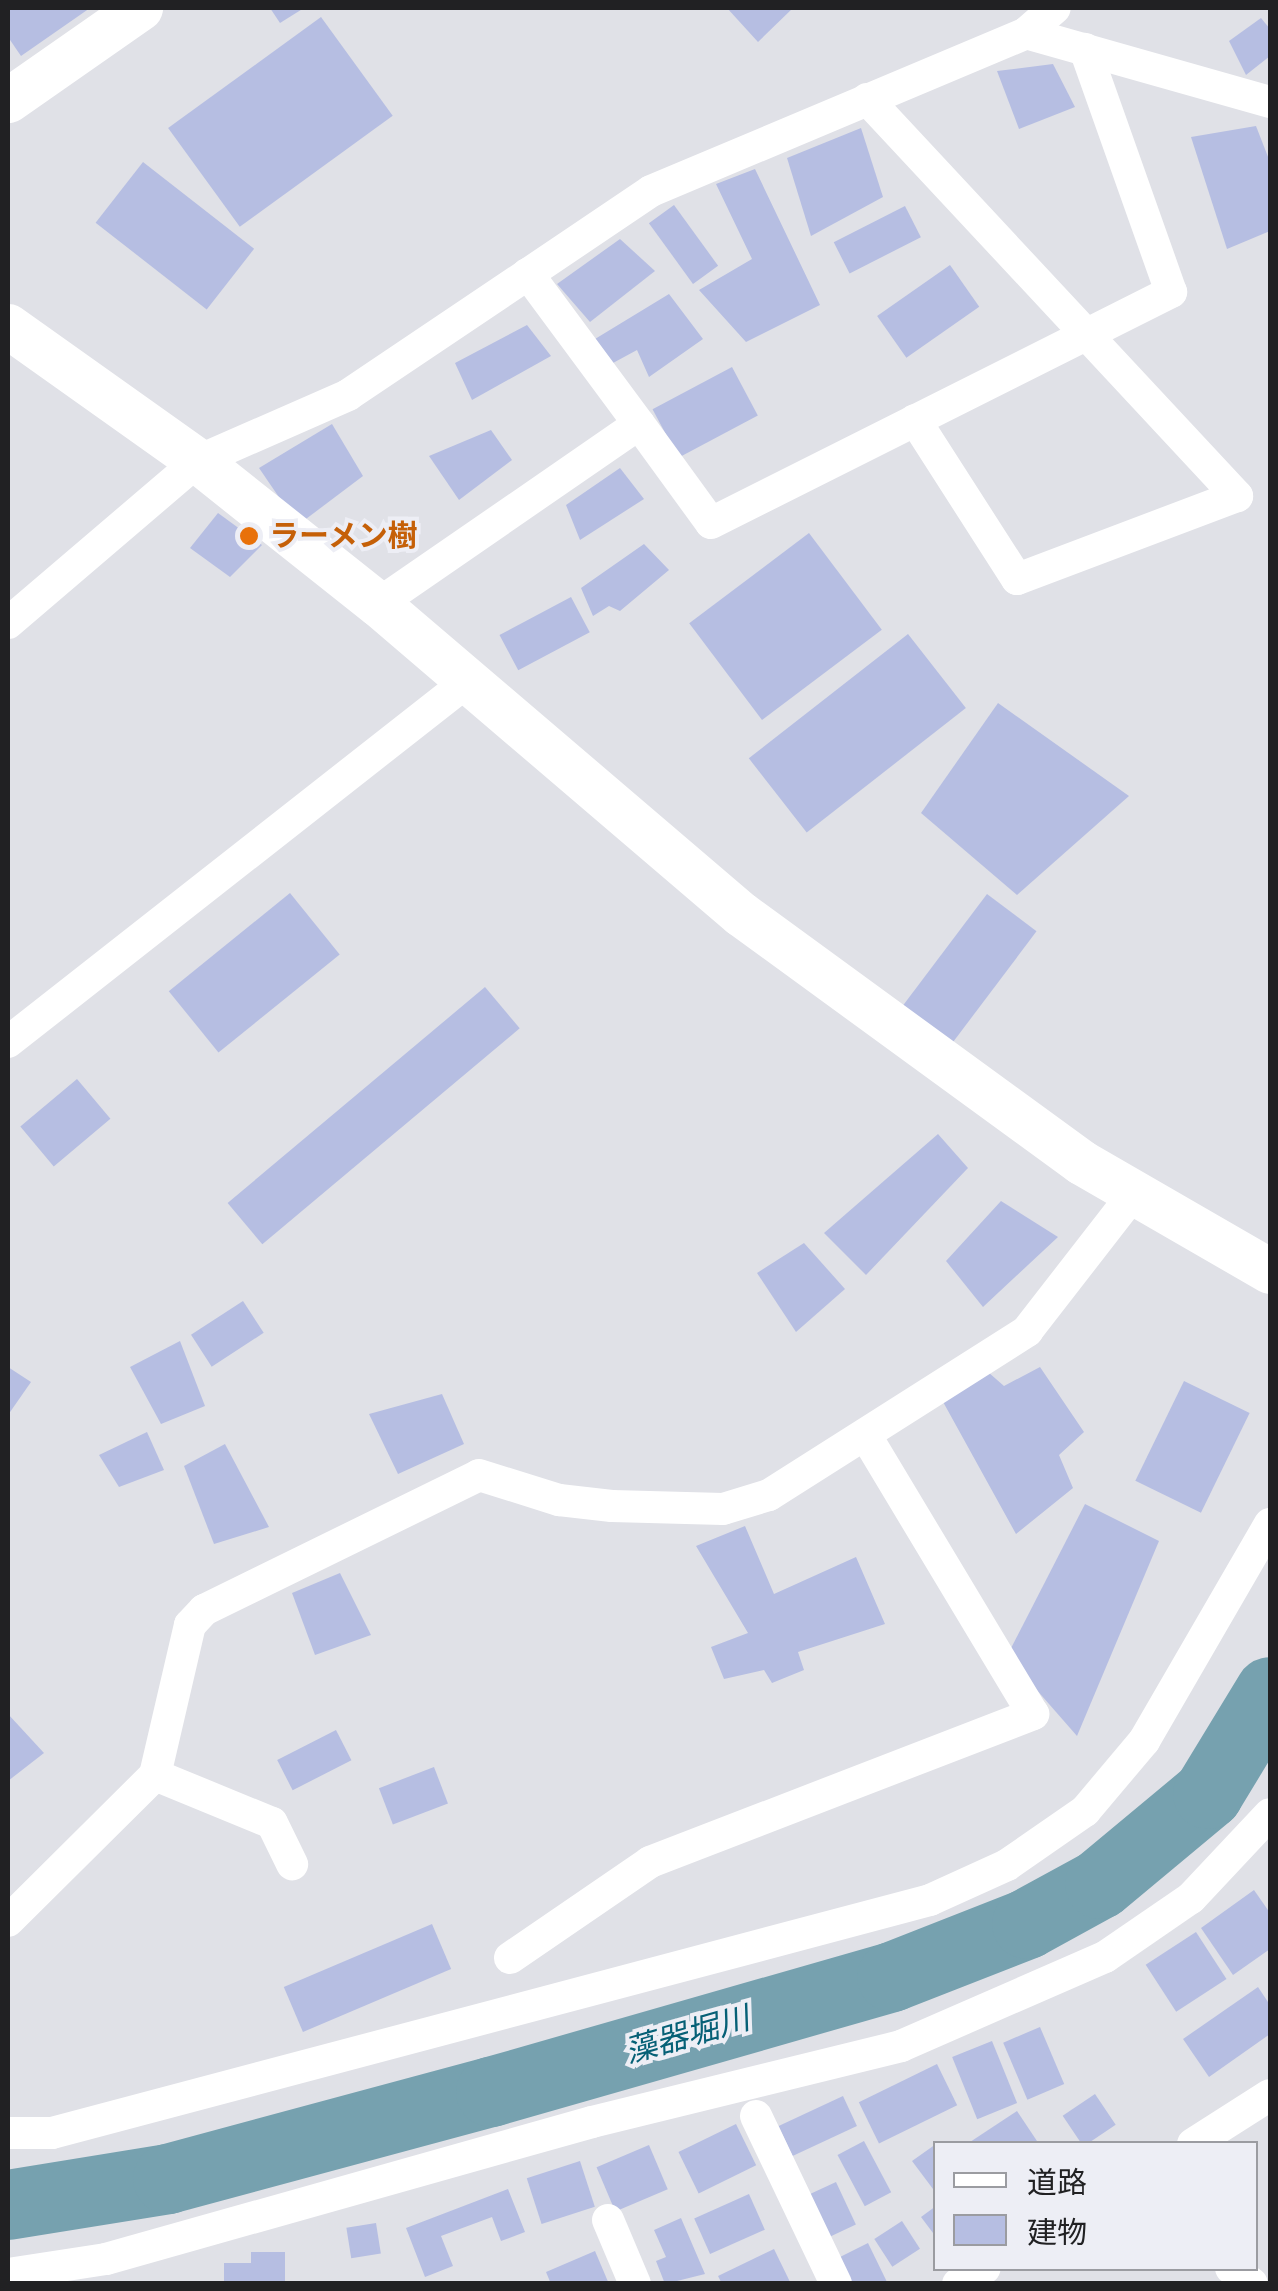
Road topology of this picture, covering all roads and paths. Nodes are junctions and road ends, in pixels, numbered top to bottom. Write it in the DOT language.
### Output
graph roads {
  1 [pos="140,8"];
  2 [pos="1055,8"];
  3 [pos="1026,32"];
  4 [pos="1085,49"];
  5 [pos="868,99"];
  6 [pos="8,100"];
  7 [pos="1270,102"];
  8 [pos="528,274"];
  9 [pos="8,326"];
  10 [pos="1087,334"];
  11 [pos="915,420"];
  12 [pos="639,424"];
  13 [pos="198,461"];
  14 [pos="378,604"];
  15 [pos="8,623"];
  16 [pos="464,684"];
  17 [pos="8,1042"];
  18 [pos="1135,1192"];
  19 [pos="1270,1270"];
  20 [pos="866,1436"];
  21 [pos="1270,1524"];
  22 [pos="155,1775"];
  23 [pos="1270,1814"];
  24 [pos="1270,1836"];
  25 [pos="292,1864"];
  26 [pos="1219,1868"];
  27 [pos="8,1922"];
  28 [pos="510,1958"];
  29 [pos="1270,2094"];
  30 [pos="756,2116"];
  31 [pos="8,2133"];
  32 [pos="1198,2141"];
  33 [pos="608,2220"];
  34 [pos="8,2274"];
  35 [pos="635,2284"];
  36 [pos="836,2284"];
  1 -- 6 [label="street"];
  2 -- 3 [label="street"];
  3 -- 4 [label="street"];
  3 -- 5 [label="street"];
  4 -- 7 [label="street"];
  4 -- 10 [label="street"];
  5 -- 8 [label="street"];
  5 -- 10 [label="street"];
  8 -- 12 [label="street"];
  8 -- 13 [label="street"];
  9 -- 13 [label="street"];
  10 -- 11 [label="street"];
  10 -- 11 [label="street"];
  11 -- 12 [label="street"];
  12 -- 14 [label="street"];
  13 -- 14 [label="street"];
  13 -- 15 [label="street"];
  14 -- 16 [label="street"];
  16 -- 17 [label="street"];
  16 -- 18 [label="street"];
  18 -- 19 [label="street"];
  18 -- 20 [label="street"];
  20 -- 22 [label="street"];
  20 -- 28 [label="street"];
  21 -- 31 [label="street"];
  22 -- 25 [label="street"];
  22 -- 27 [label="street"];
  23 -- 26 [label="street"];
  24 -- 26 [label="street"];
  26 -- 34 [label="street"];
  29 -- 32 [label="street"];
  30 -- 36 [label="street"];
  33 -- 35 [label="street"];
}
